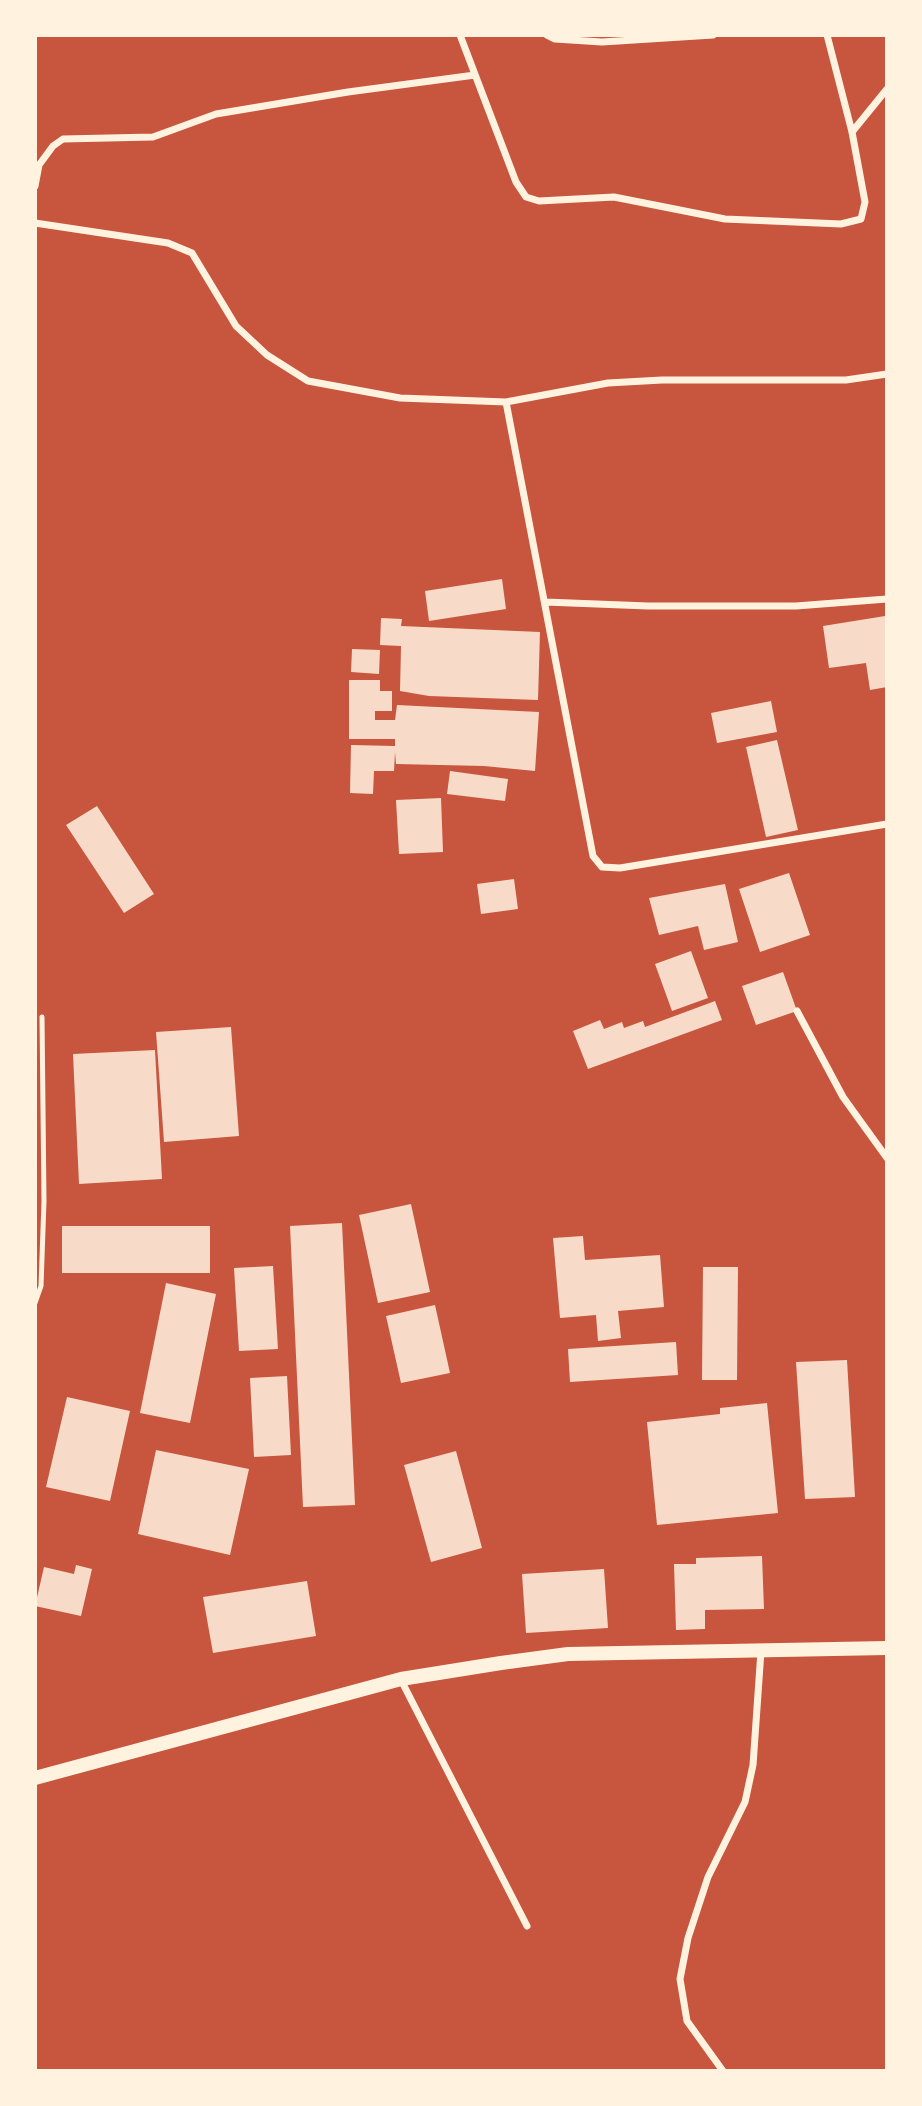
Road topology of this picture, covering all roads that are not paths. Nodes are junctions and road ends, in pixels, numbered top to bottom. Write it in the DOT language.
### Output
graph roads {
  1 [pos="460,35"];
  2 [pos="547,35"];
  3 [pos="713,35"];
  4 [pos="827,35"];
  5 [pos="475,75"];
  6 [pos="887,89"];
  7 [pos="852,132"];
  8 [pos="35,186"];
  9 [pos="35,223"];
  10 [pos="887,374"];
  11 [pos="506,402"];
  12 [pos="887,599"];
  13 [pos="545,602"];
  14 [pos="887,824"];
  15 [pos="797,1011"];
  16 [pos="42,1017"];
  17 [pos="887,1158"];
  18 [pos="35,1303"];
  19 [pos="887,1648"];
  20 [pos="761,1651"];
  21 [pos="401,1679"];
  22 [pos="35,1778"];
  23 [pos="527,1926"];
  24 [pos="723,2071"];
  1 -- 5 [label="street"];
  2 -- 3 [label="street"];
  4 -- 7 [label="street"];
  5 -- 7 [label="street"];
  5 -- 8 [label="street"];
  6 -- 7 [label="street"];
  9 -- 11 [label="street"];
  10 -- 11 [label="street"];
  11 -- 13 [label="street"];
  12 -- 13 [label="street"];
  13 -- 14 [label="street"];
  15 -- 17 [label="street"];
  16 -- 18 [label="lane"];
  19 -- 20 [label="main road"];
  20 -- 21 [label="main road"];
  20 -- 24 [label="street"];
  21 -- 22 [label="main road"];
  21 -- 23 [label="street"];
}
